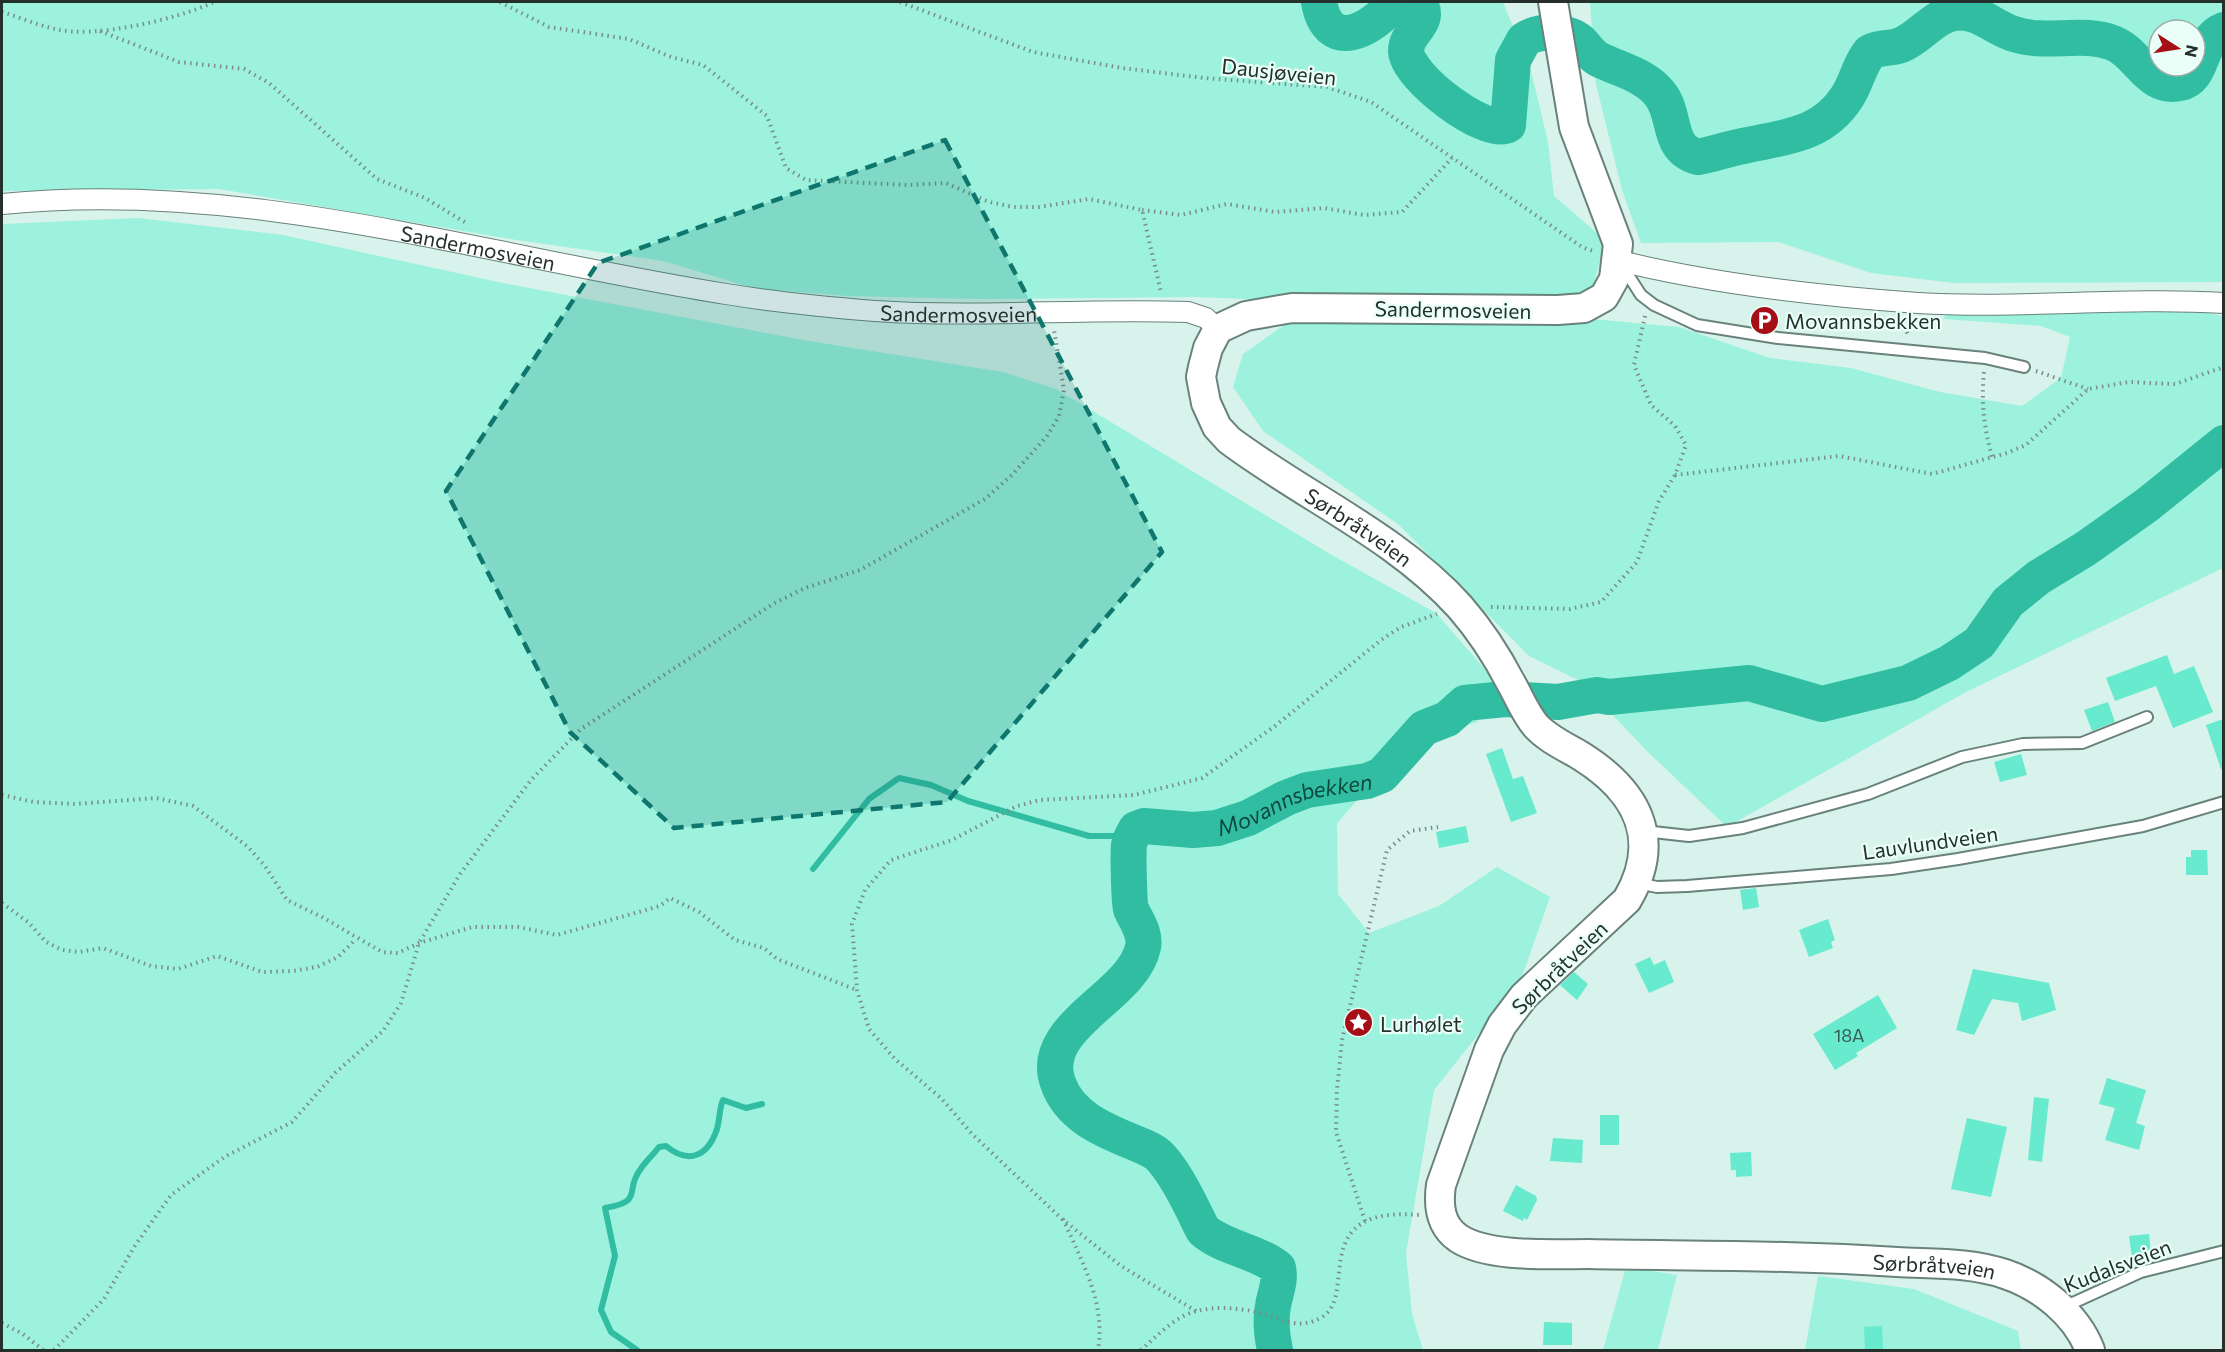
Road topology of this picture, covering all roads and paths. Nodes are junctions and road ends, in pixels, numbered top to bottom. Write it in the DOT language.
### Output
graph roads {
  1 [pos="214,2"];
  2 [pos="500,2"];
  3 [pos="900,2"];
  4 [pos="2,12"];
  5 [pos="1556,22"];
  6 [pos="100,31"];
  7 [pos="1452,158"];
  8 [pos="2,204"];
  9 [pos="1142,210"];
  10 [pos="477,229"];
  11 [pos="1616,260"];
  12 [pos="1897,300"];
  13 [pos="1649,301"];
  14 [pos="2223,303"];
  15 [pos="1055,311"];
  16 [pos="1163,311"];
  17 [pos="1218,329"];
  18 [pos="1916,353"];
  19 [pos="1985,358"];
  20 [pos="2024,367"];
  21 [pos="2223,367"];
  22 [pos="2088,389"];
  23 [pos="1992,457"];
  24 [pos="1675,475"];
  25 [pos="1459,606"];
  26 [pos="2147,717"];
  27 [pos="2,795"];
  28 [pos="2223,802"];
  29 [pos="1438,827"];
  30 [pos="1643,831"];
  31 [pos="1637,883"];
  32 [pos="2,903"];
  33 [pos="356,939"];
  34 [pos="420,943"];
  35 [pos="857,990"];
  36 [pos="1410,1214"];
  37 [pos="1062,1219"];
  38 [pos="1365,1221"];
  39 [pos="2223,1251"];
  40 [pos="2061,1309"];
  41 [pos="1196,1311"];
  42 [pos="2,1323"];
  43 [pos="43,1350"];
  44 [pos="54,1350"];
  45 [pos="1098,1350"];
  46 [pos="1141,1350"];
  47 [pos="2090,1350"];
  1 -- 6 [label="path"];
  2 -- 9 [label="path"];
  3 -- 7 [label="path, Dausjøveien"];
  4 -- 6 [label="path"];
  5 -- 11 [label="street, Sandermosveien"];
  6 -- 10 [label="path"];
  7 -- 9 [label="path"];
  7 -- 11 [label="path, Dausjøveien"];
  8 -- 15 [label="street, Sandermosveien"];
  9 -- 16 [label="path"];
  11 -- 12 [label="street"];
  11 -- 13 [label="lane"];
  11 -- 17 [label="street, Sandermosveien"];
  12 -- 14 [label="street"];
  12 -- 18 [label="path"];
  13 -- 18 [label="lane"];
  13 -- 24 [label="path"];
  15 -- 16 [label="street, Sandermosveien"];
  15 -- 34 [label="path"];
  16 -- 17 [label="street, Sandermosveien"];
  17 -- 25 [label="street, Sørbråtveien"];
  18 -- 19 [label="lane"];
  19 -- 20 [label="lane"];
  19 -- 23 [label="path"];
  20 -- 22 [label="path"];
  21 -- 22 [label="path"];
  22 -- 23 [label="path"];
  23 -- 24 [label="path"];
  24 -- 25 [label="path"];
  25 -- 30 [label="street, Sørbråtveien"];
  25 -- 35 [label="path"];
  26 -- 30 [label="lane"];
  27 -- 33 [label="path"];
  28 -- 31 [label="lane, Lauvlundveien"];
  29 -- 38 [label="path"];
  30 -- 31 [label="street, Sørbråtveien"];
  31 -- 40 [label="street, Sørbråtveien"];
  32 -- 33 [label="path"];
  33 -- 34 [label="path"];
  34 -- 35 [label="path"];
  34 -- 44 [label="path"];
  35 -- 37 [label="path"];
  36 -- 38 [label="path"];
  37 -- 41 [label="path"];
  37 -- 45 [label="path"];
  38 -- 41 [label="path"];
  39 -- 40 [label="lane, Kudalsveien"];
  40 -- 47 [label="street, Sørbråtveien"];
  41 -- 46 [label="path"];
  42 -- 43 [label="path"];
}
